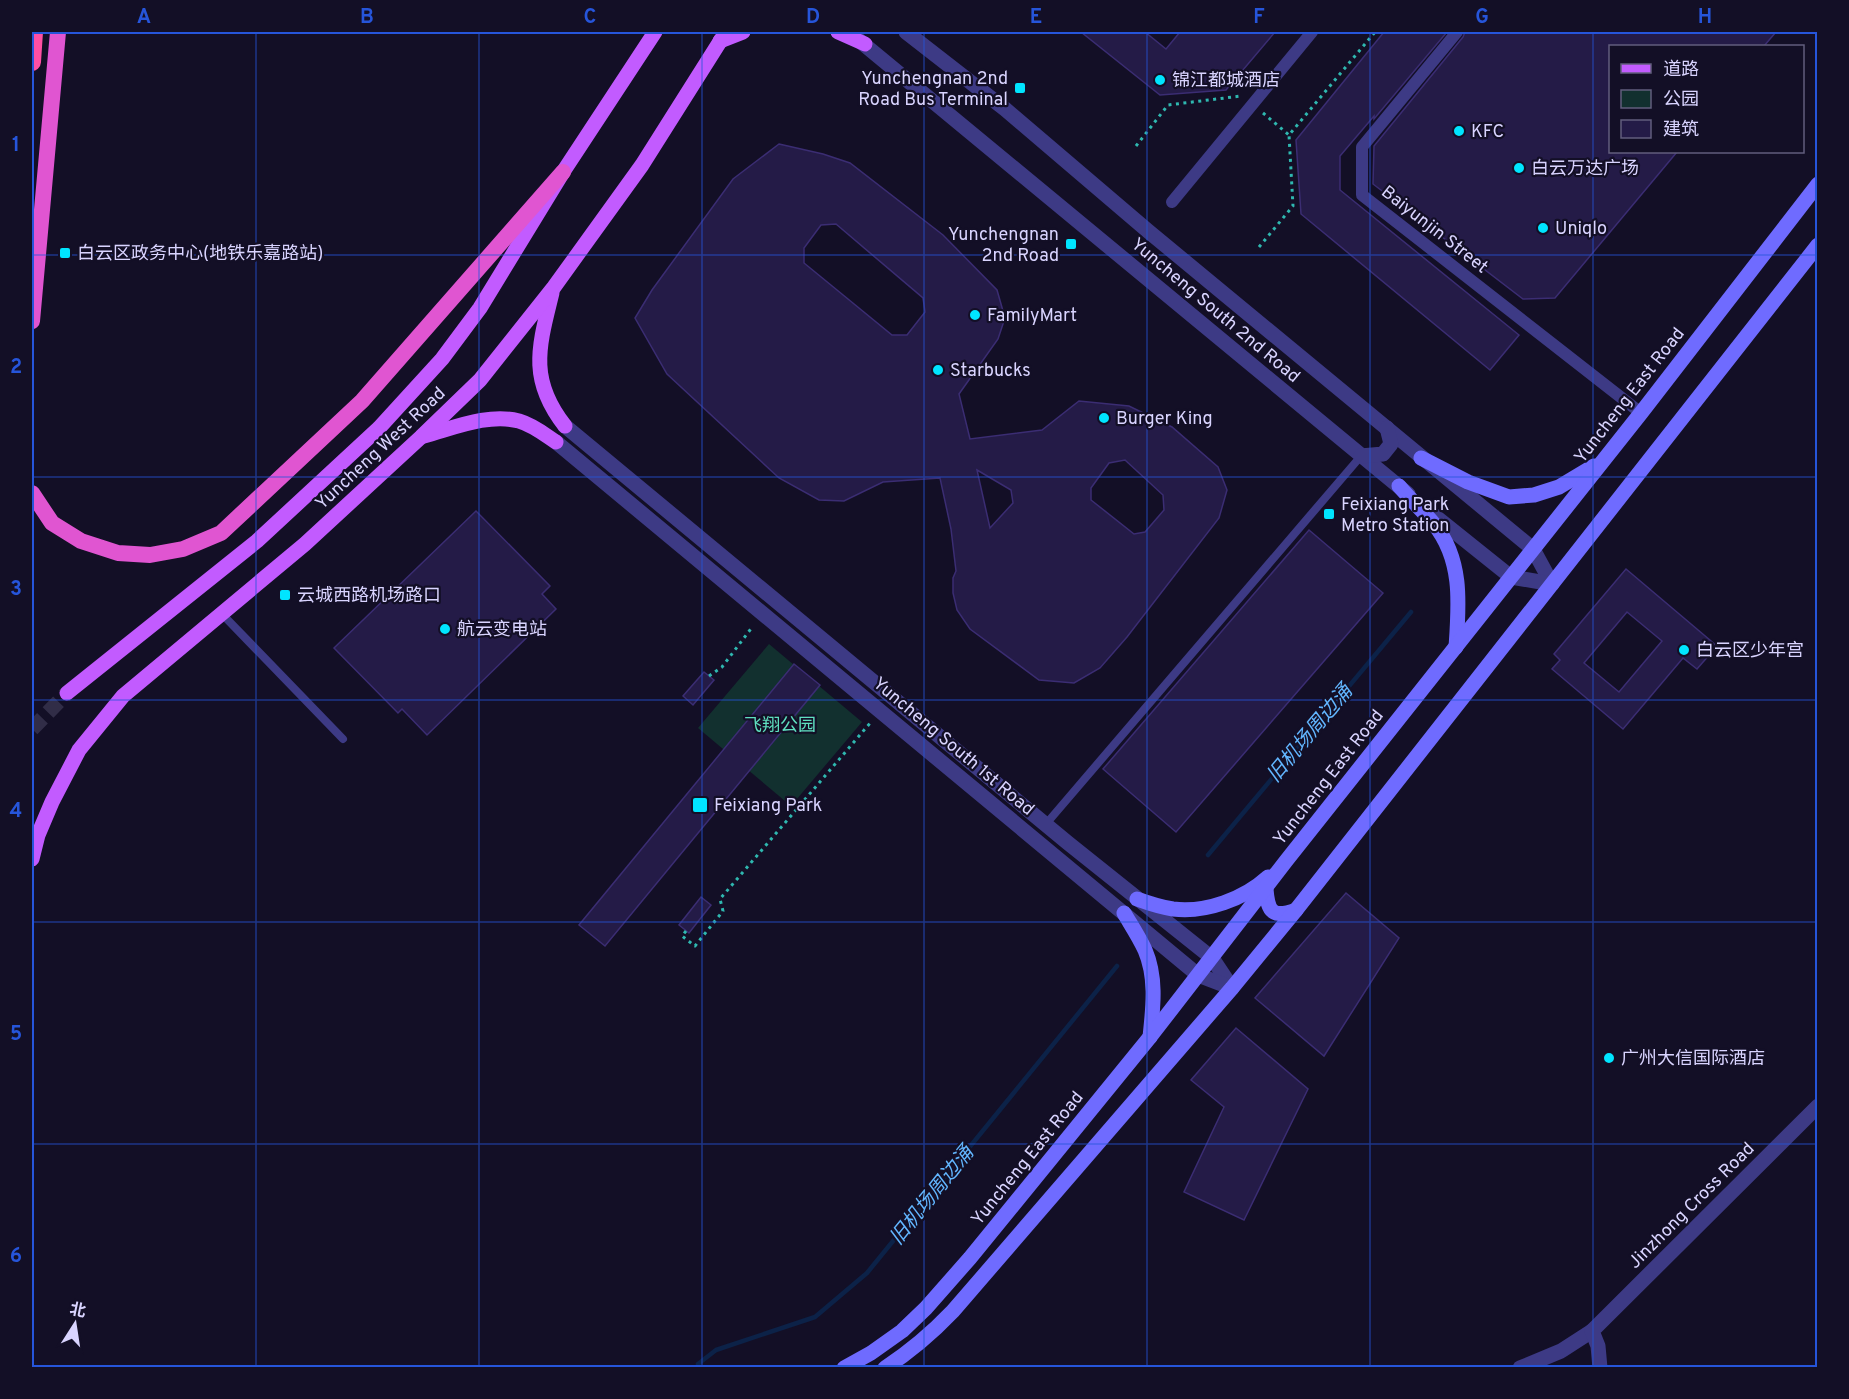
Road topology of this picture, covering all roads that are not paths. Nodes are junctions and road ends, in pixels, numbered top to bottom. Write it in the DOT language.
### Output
graph roads {
  1 [pos="34,32"];
  2 [pos="58,32"];
  3 [pos="646,32"];
  4 [pos="655,32"];
  5 [pos="743,32"];
  6 [pos="838,32"];
  7 [pos="848,32"];
  8 [pos="906,32"];
  9 [pos="1312,32"];
  10 [pos="1457,32"];
  11 [pos="722,35"];
  12 [pos="865,44"];
  13 [pos="644,49"];
  14 [pos="32,62"];
  15 [pos="563,172"];
  16 [pos="1818,184"];
  17 [pos="1172,202"];
  18 [pos="1818,245"];
  19 [pos="554,287"];
  20 [pos="32,321"];
  21 [pos="1641,412"];
  22 [pos="565,426"];
  23 [pos="1387,428"];
  24 [pos="421,437"];
  25 [pos="556,441"];
  26 [pos="1361,456"];
  27 [pos="1421,458"];
  28 [pos="1601,462"];
  29 [pos="1399,486"];
  30 [pos="32,493"];
  31 [pos="1533,549"];
  32 [pos="1511,577"];
  33 [pos="1552,584"];
  34 [pos="222,614"];
  35 [pos="1455,647"];
  36 [pos="67,693"];
  37 [pos="343,739"];
  38 [pos="1046,824"];
  39 [pos="32,859"];
  40 [pos="1286,861"];
  41 [pos="1266,889"];
  42 [pos="1137,899"];
  43 [pos="1296,910"];
  44 [pos="1124,913"];
  45 [pos="1212,958"];
  46 [pos="1198,975"];
  47 [pos="1232,988"];
  48 [pos="1150,1037"];
  49 [pos="1818,1106"];
  50 [pos="1592,1331"];
  51 [pos="844,1368"];
  52 [pos="885,1368"];
  53 [pos="1520,1368"];
  54 [pos="1600,1368"];
  1 -- 14 [label="highway"];
  2 -- 20 [label="highway"];
  3 -- 13 [label="main road"];
  4 -- 13 [label="main road, Yuncheng West Road"];
  5 -- 11 [label="main road"];
  6 -- 12 [label="main road"];
  7 -- 12 [label="street, Yuncheng South 2nd Road"];
  8 -- 23 [label="street, Yuncheng South 2nd Road"];
  9 -- 17 [label="street"];
  10 -- 21 [label="street, Baiyunjin Street"];
  11 -- 19 [label="main road, Yuncheng West Road"];
  12 -- 26 [label="street, Yuncheng South 2nd Road"];
  13 -- 15 [label="main road, Yuncheng West Road"];
  15 -- 30 [label="highway"];
  15 -- 36 [label="main road, Yuncheng West Road"];
  16 -- 21 [label="main road, Yuncheng East Road"];
  18 -- 33 [label="main road"];
  19 -- 22 [label="main road"];
  19 -- 24 [label="main road, Yuncheng West Road"];
  21 -- 28 [label="main road, Yuncheng East Road"];
  22 -- 38 [label="street, Yuncheng South 1st Road"];
  23 -- 26 [label="street"];
  23 -- 27 [label="street, Yuncheng South 2nd Road"];
  24 -- 25 [label="main road"];
  24 -- 34 [label="main road, Yuncheng West Road"];
  25 -- 44 [label="street, Yuncheng South 1st Road"];
  26 -- 29 [label="street, Yuncheng South 2nd Road"];
  26 -- 38 [label="lane"];
  27 -- 28 [label="main road"];
  27 -- 31 [label="street, Yuncheng South 2nd Road"];
  28 -- 31 [label="main road, Yuncheng East Road"];
  29 -- 32 [label="street, Yuncheng South 2nd Road"];
  29 -- 35 [label="main road"];
  31 -- 32 [label="main road, Yuncheng East Road"];
  31 -- 33 [label="street"];
  32 -- 33 [label="street, Yuncheng South 2nd Road"];
  32 -- 35 [label="main road, Yuncheng East Road"];
  33 -- 43 [label="main road"];
  34 -- 37 [label="lane"];
  34 -- 39 [label="main road, Yuncheng West Road"];
  35 -- 40 [label="main road, Yuncheng East Road"];
  38 -- 42 [label="street, Yuncheng South 1st Road"];
  40 -- 41 [label="main road, Yuncheng East Road"];
  40 -- 42 [label="main road"];
  41 -- 43 [label="main road"];
  41 -- 45 [label="main road, Yuncheng East Road"];
  42 -- 45 [label="street"];
  43 -- 47 [label="main road"];
  44 -- 46 [label="street, Yuncheng South 1st Road"];
  44 -- 48 [label="main road"];
  45 -- 46 [label="main road, Yuncheng East Road"];
  45 -- 47 [label="street"];
  46 -- 47 [label="street, Yuncheng South 1st Road"];
  46 -- 48 [label="main road, Yuncheng East Road"];
  47 -- 52 [label="main road"];
  48 -- 51 [label="main road, Yuncheng East Road"];
  49 -- 50 [label="street, Jinzhong Cross Road"];
  50 -- 53 [label="street, Jinzhong Cross Road"];
  50 -- 54 [label="street"];
}
